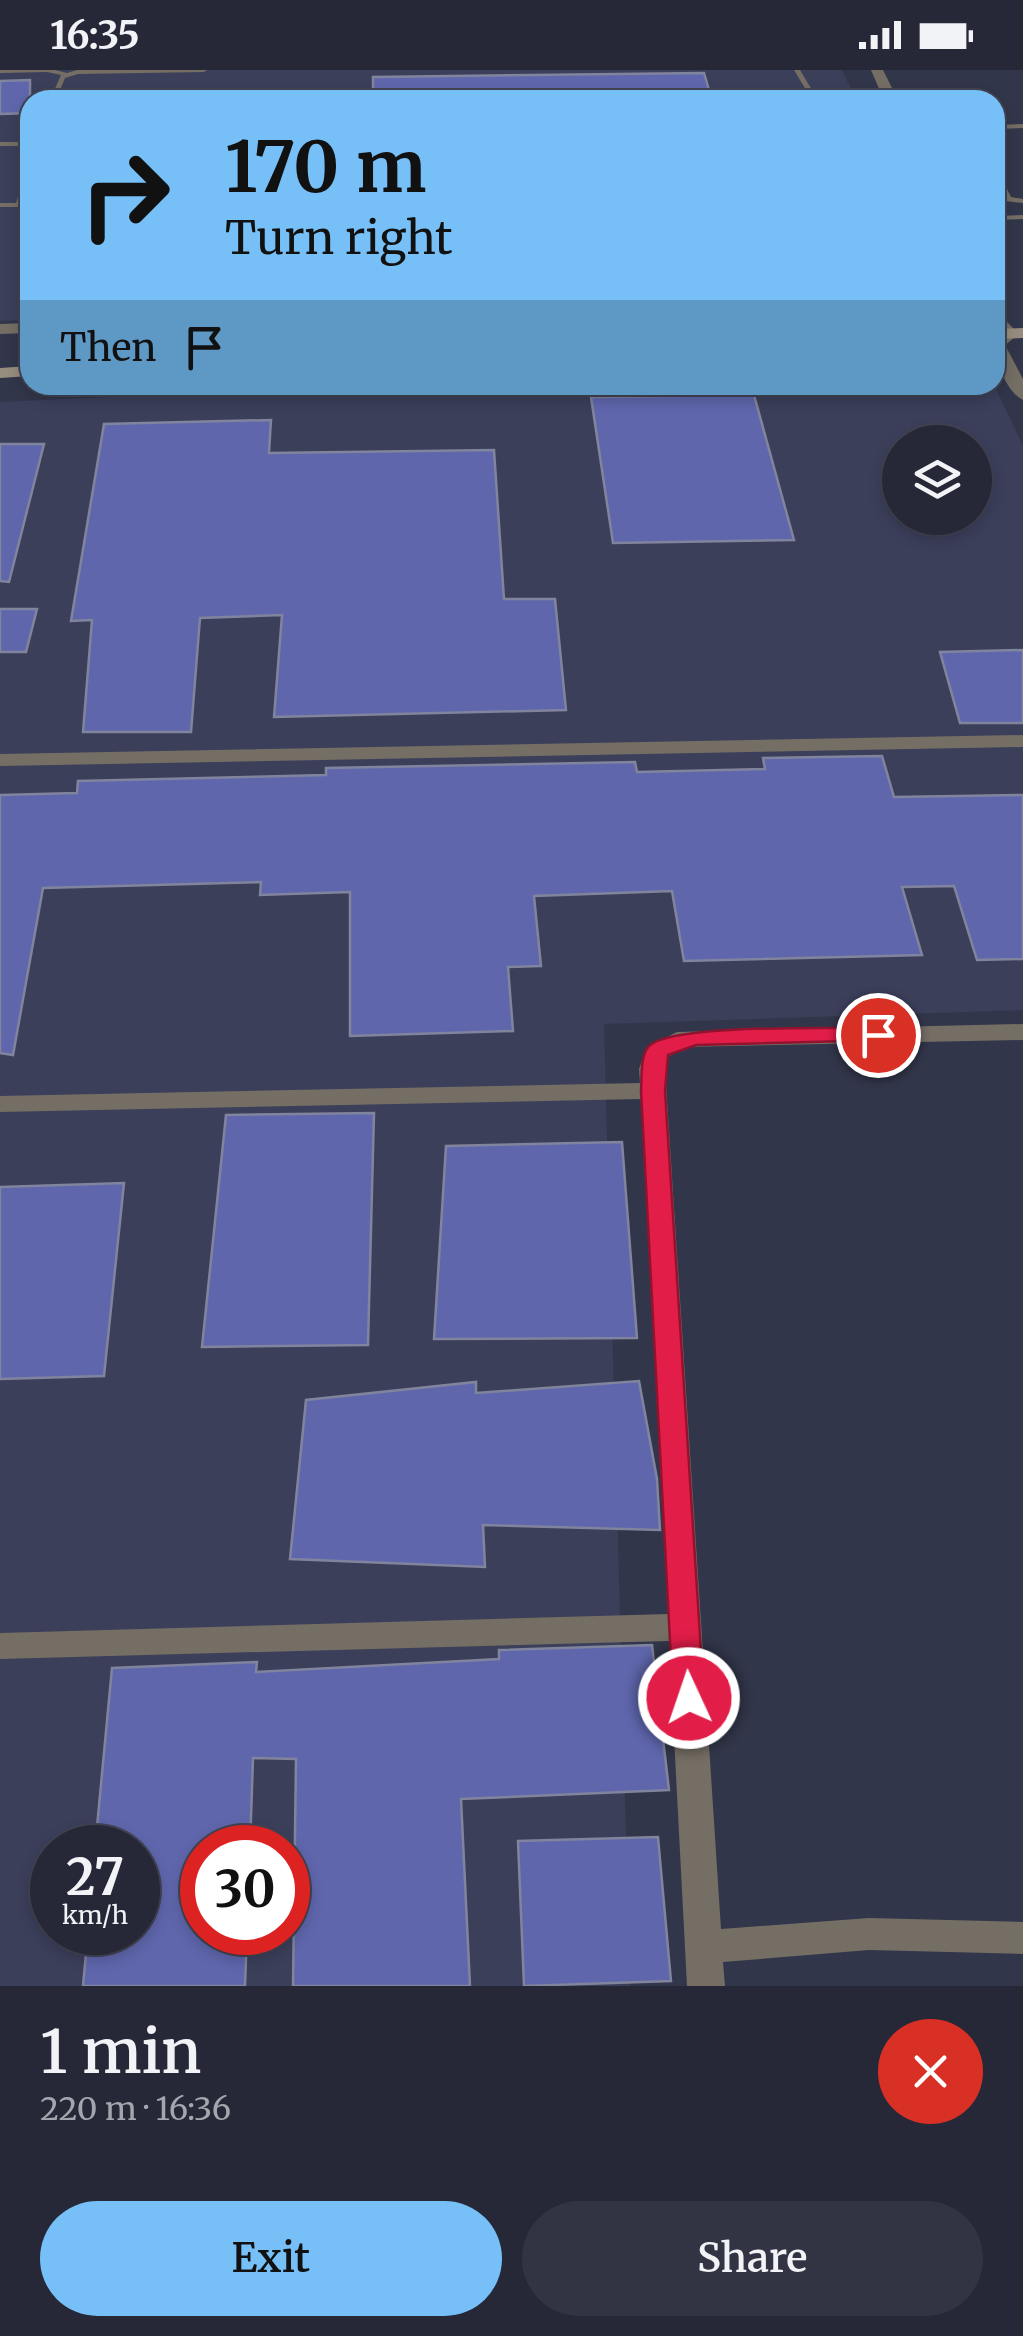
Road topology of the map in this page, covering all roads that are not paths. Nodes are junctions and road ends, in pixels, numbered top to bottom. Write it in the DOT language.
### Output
graph roads {
  1 [pos="28,70"];
  2 [pos="204,70"];
  3 [pos="0,71"];
  4 [pos="67,74"];
  5 [pos="57,90"];
  6 [pos="20,202"];
  7 [pos="0,205"];
  8 [pos="19,205"];
  9 [pos="1005,361"];
  10 [pos="1023,395"];
  11 [pos="1023,742"];
  12 [pos="0,760"];
  13 [pos="1023,1032"];
  14 [pos="653,1091"];
  15 [pos="0,1104"];
  16 [pos="684,1626"];
  17 [pos="0,1646"];
  18 [pos="1023,1938"];
  19 [pos="704,1947"];
  20 [pos="706,1986"];
  1 -- 3 [label="lane"];
  1 -- 4 [label="lane"];
  2 -- 4 [label="lane"];
  4 -- 5 [label="lane"];
  6 -- 8 [label="lane"];
  7 -- 8 [label="lane"];
  9 -- 10 [label="street"];
  11 -- 12 [label="street"];
  13 -- 14 [label="street"];
  14 -- 15 [label="street"];
  14 -- 16 [label="street"];
  16 -- 17 [label="street"];
  16 -- 19 [label="street"];
  18 -- 19 [label="street"];
  19 -- 20 [label="street"];
}
